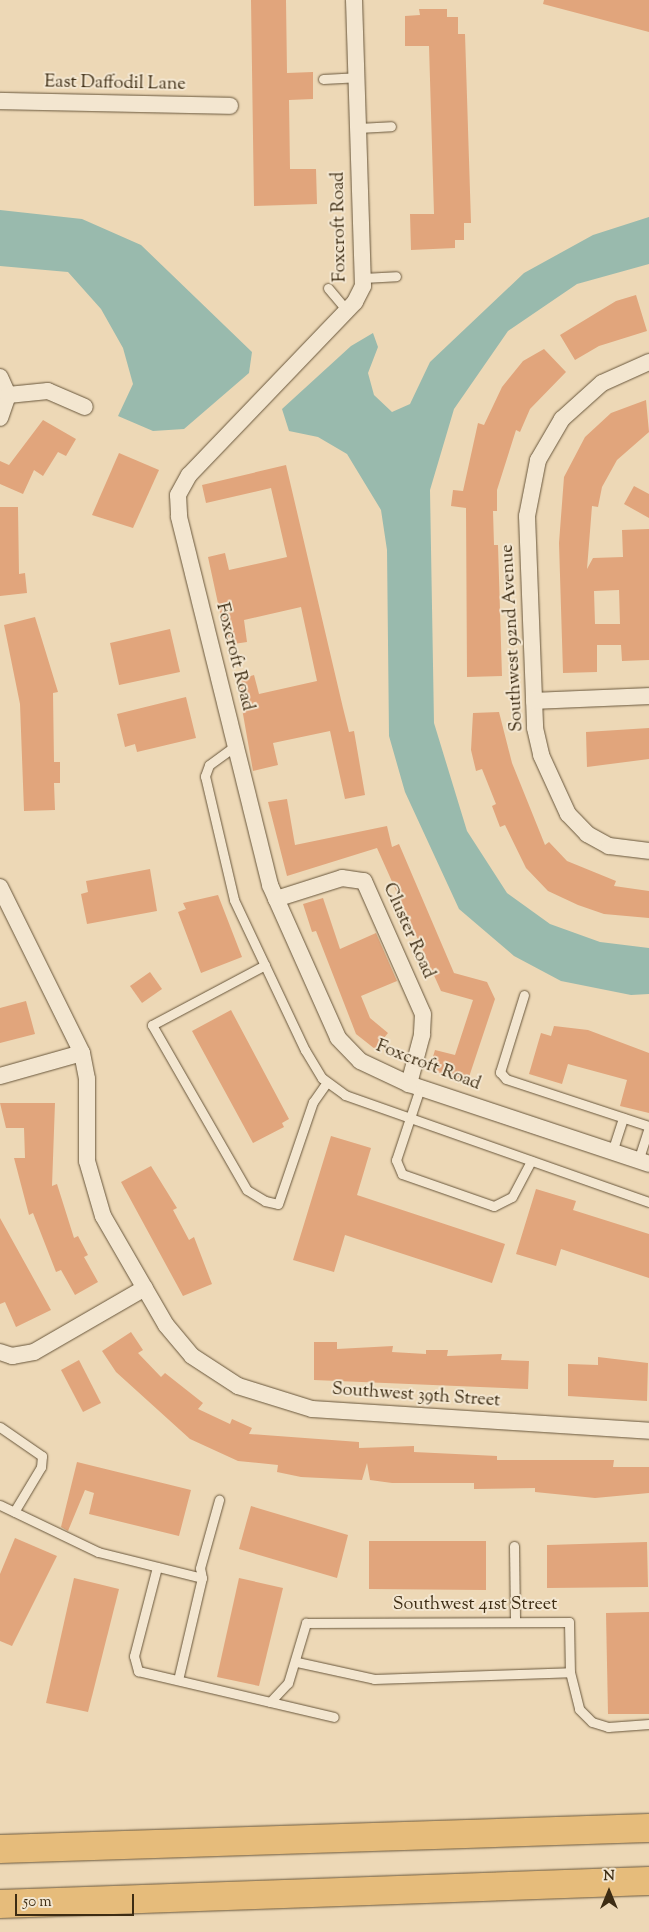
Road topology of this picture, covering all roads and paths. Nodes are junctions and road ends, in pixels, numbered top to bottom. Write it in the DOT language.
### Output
graph roads {
  1 [pos="354,0"];
  2 [pos="356,77"];
  3 [pos="323,79"];
  4 [pos="0,101"];
  5 [pos="230,106"];
  6 [pos="391,126"];
  7 [pos="358,128"];
  8 [pos="396,276"];
  9 [pos="363,278"];
  10 [pos="328,288"];
  11 [pos="347,311"];
  12 [pos="649,362"];
  13 [pos="0,377"];
  14 [pos="8,395"];
  15 [pos="85,408"];
  16 [pos="0,418"];
  17 [pos="649,696"];
  18 [pos="534,701"];
  19 [pos="236,746"];
  20 [pos="649,851"];
  21 [pos="0,887"];
  22 [pos="276,899"];
  23 [pos="265,965"];
  24 [pos="524,995"];
  25 [pos="82,1053"];
  26 [pos="0,1076"];
  27 [pos="327,1082"];
  28 [pos="414,1086"];
  29 [pos="410,1117"];
  30 [pos="623,1118"];
  31 [pos="649,1127"];
  32 [pos="612,1152"];
  33 [pos="531,1161"];
  34 [pos="644,1163"];
  35 [pos="649,1202"];
  36 [pos="144,1288"];
  37 [pos="0,1352"];
  38 [pos="0,1427"];
  39 [pos="649,1431"];
  40 [pos="219,1500"];
  41 [pos="0,1505"];
  42 [pos="14,1512"];
  43 [pos="514,1546"];
  44 [pos="157,1567"];
  45 [pos="202,1578"];
  46 [pos="515,1622"];
  47 [pos="296,1662"];
  48 [pos="570,1672"];
  49 [pos="178,1680"];
  50 [pos="270,1702"];
  51 [pos="334,1718"];
  52 [pos="649,1724"];
  53 [pos="649,1828"];
  54 [pos="0,1849"];
  55 [pos="649,1881"];
  56 [pos="0,1904"];
  1 -- 2 [label="street, Foxcroft Road"];
  2 -- 3 [label="lane"];
  2 -- 7 [label="street, Foxcroft Road"];
  4 -- 5 [label="street, East Daffodil Lane"];
  6 -- 7 [label="lane"];
  7 -- 9 [label="street, Foxcroft Road"];
  8 -- 9 [label="lane"];
  9 -- 11 [label="street, Foxcroft Road"];
  10 -- 11 [label="lane"];
  11 -- 19 [label="street, Foxcroft Road"];
  12 -- 18 [label="street, Southwest 92nd Avenue"];
  13 -- 14 [label="street"];
  14 -- 15 [label="street"];
  14 -- 16 [label="street"];
  17 -- 18 [label="street"];
  18 -- 20 [label="street, Southwest 92nd Avenue"];
  19 -- 22 [label="street, Foxcroft Road"];
  19 -- 23 [label="lane"];
  21 -- 25 [label="street, Southwest 39th Street"];
  22 -- 28 [label="street, Foxcroft Road"];
  22 -- 28 [label="street, Cluster Road"];
  23 -- 27 [label="lane"];
  23 -- 27 [label="lane"];
  24 -- 30 [label="lane"];
  25 -- 26 [label="street"];
  25 -- 36 [label="street, Southwest 39th Street"];
  27 -- 29 [label="lane"];
  28 -- 29 [label="lane"];
  28 -- 32 [label="street, Foxcroft Road"];
  29 -- 33 [label="lane"];
  29 -- 33 [label="lane"];
  30 -- 31 [label="lane"];
  30 -- 32 [label="lane"];
  31 -- 34 [label="lane"];
  32 -- 34 [label="street, Foxcroft Road"];
  33 -- 35 [label="lane"];
  36 -- 37 [label="street"];
  36 -- 39 [label="street, Southwest 39th Street"];
  38 -- 42 [label="lane"];
  40 -- 45 [label="lane"];
  41 -- 42 [label="lane"];
  42 -- 44 [label="lane"];
  43 -- 46 [label="lane"];
  44 -- 45 [label="lane"];
  44 -- 49 [label="lane"];
  45 -- 49 [label="lane"];
  46 -- 47 [label="lane, Southwest 41st Street"];
  46 -- 48 [label="lane, Southwest 41st Street"];
  47 -- 48 [label="lane"];
  47 -- 50 [label="lane, Southwest 41st Street"];
  48 -- 52 [label="lane, Southwest 41st Street"];
  49 -- 50 [label="lane"];
  50 -- 51 [label="lane"];
  53 -- 54 [label="highway"];
  55 -- 56 [label="highway"];
}
